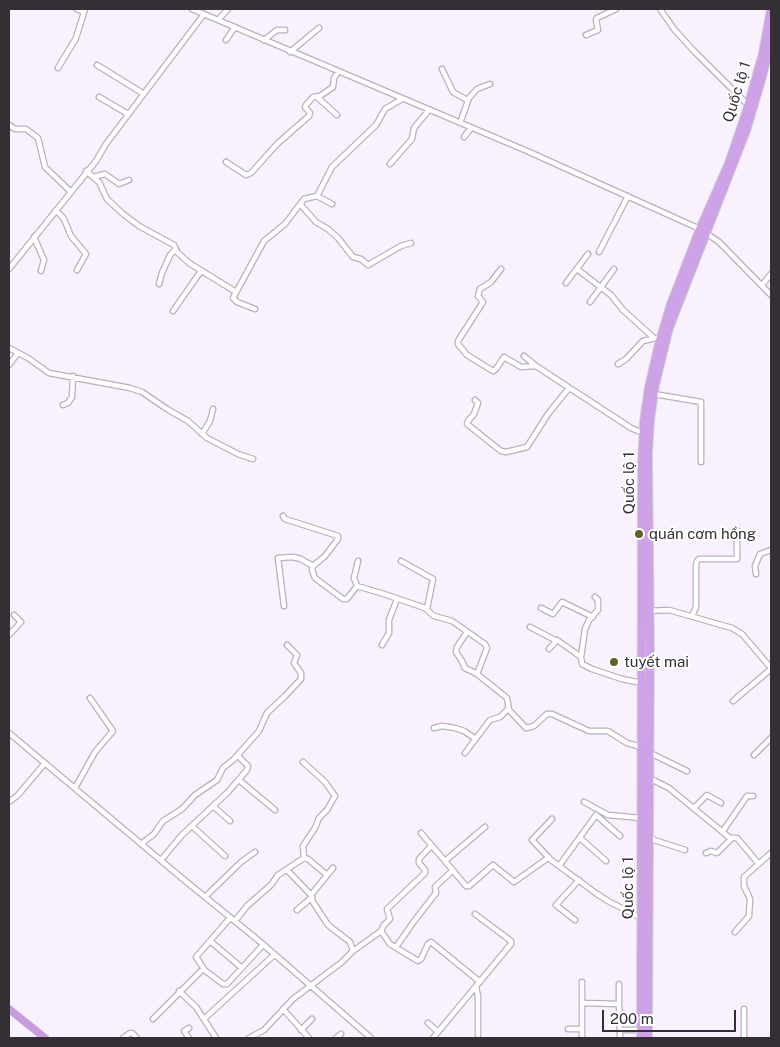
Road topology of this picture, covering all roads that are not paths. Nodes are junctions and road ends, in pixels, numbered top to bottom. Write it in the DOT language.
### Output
graph roads {
  1 [pos="77,9"];
  2 [pos="194,9"];
  3 [pos="228,9"];
  4 [pos="616,9"];
  5 [pos="660,9"];
  6 [pos="771,9"];
  7 [pos="85,11"];
  8 [pos="204,14"];
  9 [pos="218,19"];
  10 [pos="235,27"];
  11 [pos="319,28"];
  12 [pos="285,30"];
  13 [pos="586,35"];
  14 [pos="226,40"];
  15 [pos="264,40"];
  16 [pos="771,40"];
  17 [pos="290,52"];
  18 [pos="97,65"];
  19 [pos="58,68"];
  20 [pos="442,70"];
  21 [pos="338,72"];
  22 [pos="490,84"];
  23 [pos="144,94"];
  24 [pos="99,97"];
  25 [pos="317,97"];
  26 [pos="402,99"];
  27 [pos="467,100"];
  28 [pos="748,105"];
  29 [pos="429,110"];
  30 [pos="128,114"];
  31 [pos="337,115"];
  32 [pos="460,123"];
  33 [pos="9,125"];
  34 [pos="471,128"];
  35 [pos="464,137"];
  36 [pos="226,162"];
  37 [pos="390,164"];
  38 [pos="86,171"];
  39 [pos="93,177"];
  40 [pos="129,180"];
  41 [pos="70,191"];
  42 [pos="317,196"];
  43 [pos="628,196"];
  44 [pos="300,204"];
  45 [pos="332,204"];
  46 [pos="56,210"];
  47 [pos="703,231"];
  48 [pos="34,237"];
  49 [pos="411,243"];
  50 [pos="176,249"];
  51 [pos="599,252"];
  52 [pos="588,254"];
  53 [pos="9,269"];
  54 [pos="501,269"];
  55 [pos="576,269"];
  56 [pos="614,269"];
  57 [pos="77,270"];
  58 [pos="41,271"];
  59 [pos="201,271"];
  60 [pos="771,274"];
  61 [pos="566,283"];
  62 [pos="159,284"];
  63 [pos="762,286"];
  64 [pos="601,287"];
  65 [pos="236,292"];
  66 [pos="771,295"];
  67 [pos="590,302"];
  68 [pos="255,309"];
  69 [pos="173,310"];
  70 [pos="658,337"];
  71 [pos="9,348"];
  72 [pos="18,354"];
  73 [pos="524,356"];
  74 [pos="618,364"];
  75 [pos="9,366"];
  76 [pos="536,366"];
  77 [pos="74,376"];
  78 [pos="569,388"];
  79 [pos="654,394"];
  80 [pos="475,400"];
  81 [pos="63,405"];
  82 [pos="214,409"];
  83 [pos="204,431"];
  84 [pos="643,433"];
  85 [pos="252,458"];
  86 [pos="701,462"];
  87 [pos="283,516"];
  88 [pos="737,530"];
  89 [pos="771,550"];
  90 [pos="358,561"];
  91 [pos="402,561"];
  92 [pos="313,566"];
  93 [pos="756,574"];
  94 [pos="357,586"];
  95 [pos="595,597"];
  96 [pos="396,599"];
  97 [pos="284,606"];
  98 [pos="541,608"];
  99 [pos="426,610"];
  100 [pos="646,611"];
  101 [pos="14,615"];
  102 [pos="692,616"];
  103 [pos="592,617"];
  104 [pos="530,627"];
  105 [pos="467,632"];
  106 [pos="9,635"];
  107 [pos="555,640"];
  108 [pos="287,645"];
  109 [pos="382,645"];
  110 [pos="549,649"];
  111 [pos="581,657"];
  112 [pos="771,669"];
  113 [pos="477,674"];
  114 [pos="642,683"];
  115 [pos="90,698"];
  116 [pos="733,701"];
  117 [pos="508,709"];
  118 [pos="434,728"];
  119 [pos="9,733"];
  120 [pos="771,738"];
  121 [pos="476,739"];
  122 [pos="645,750"];
  123 [pos="465,752"];
  124 [pos="754,755"];
  125 [pos="238,756"];
  126 [pos="303,762"];
  127 [pos="45,763"];
  128 [pos="687,771"];
  129 [pos="648,778"];
  130 [pos="239,780"];
  131 [pos="75,788"];
  132 [pos="753,796"];
  133 [pos="9,802"];
  134 [pos="584,802"];
  135 [pos="721,803"];
  136 [pos="213,806"];
  137 [pos="694,808"];
  138 [pos="276,810"];
  139 [pos="642,818"];
  140 [pos="552,819"];
  141 [pos="230,821"];
  142 [pos="192,826"];
  143 [pos="485,827"];
  144 [pos="723,832"];
  145 [pos="421,833"];
  146 [pos="620,836"];
  147 [pos="580,838"];
  148 [pos="648,838"];
  149 [pos="732,838"];
  150 [pos="141,844"];
  151 [pos="432,846"];
  152 [pos="685,850"];
  153 [pos="255,852"];
  154 [pos="706,853"];
  155 [pos="771,853"];
  156 [pos="225,856"];
  157 [pos="304,858"];
  158 [pos="548,858"];
  159 [pos="160,860"];
  160 [pos="445,861"];
  161 [pos="606,861"];
  162 [pos="758,864"];
  163 [pos="559,866"];
  164 [pos="333,868"];
  165 [pos="287,870"];
  166 [pos="452,871"];
  167 [pos="327,875"];
  168 [pos="579,880"];
  169 [pos="312,896"];
  170 [pos="205,897"];
  171 [pos="297,910"];
  172 [pos="475,914"];
  173 [pos="641,918"];
  174 [pos="233,920"];
  175 [pos="575,920"];
  176 [pos="381,931"];
  177 [pos="735,932"];
  178 [pos="210,941"];
  179 [pos="263,945"];
  180 [pos="396,947"];
  181 [pos="353,951"];
  182 [pos="274,955"];
  183 [pos="242,968"];
  184 [pos="204,969"];
  185 [pos="480,982"];
  186 [pos="582,982"];
  187 [pos="619,984"];
  188 [pos="310,986"];
  189 [pos="476,987"];
  190 [pos="179,991"];
  191 [pos="582,1003"];
  192 [pos="619,1004"];
  193 [pos="282,1009"];
  194 [pos="744,1009"];
  195 [pos="152,1018"];
  196 [pos="312,1018"];
  197 [pos="204,1019"];
  198 [pos="428,1023"];
  199 [pos="189,1028"];
  200 [pos="568,1029"];
  201 [pos="582,1029"];
  202 [pos="301,1030"];
  203 [pos="620,1030"];
  204 [pos="438,1032"];
  205 [pos="340,1034"];
  206 [pos="641,1034"];
  207 [pos="478,1035"];
  208 [pos="123,1038"];
  209 [pos="137,1038"];
  210 [pos="189,1038"];
  211 [pos="216,1038"];
  212 [pos="248,1038"];
  213 [pos="309,1038"];
  214 [pos="336,1038"];
  215 [pos="371,1038"];
  216 [pos="433,1038"];
  217 [pos="582,1038"];
  218 [pos="620,1038"];
  219 [pos="648,1038"];
  220 [pos="744,1038"];
  1 -- 7 [label="street"];
  2 -- 8 [label="street"];
  3 -- 9 [label="street"];
  4 -- 13 [label="street"];
  5 -- 28 [label="street"];
  6 -- 28 [label="highway, Quốc lộ 1"];
  7 -- 19 [label="street"];
  8 -- 9 [label="street"];
  8 -- 23 [label="street"];
  9 -- 10 [label="street"];
  10 -- 14 [label="street"];
  10 -- 15 [label="street"];
  11 -- 17 [label="street"];
  12 -- 15 [label="street"];
  15 -- 17 [label="street"];
  16 -- 47 [label="highway, Quốc lộ 1"];
  17 -- 21 [label="street"];
  18 -- 23 [label="street"];
  20 -- 27 [label="street"];
  21 -- 25 [label="street"];
  21 -- 26 [label="street"];
  22 -- 27 [label="street"];
  23 -- 30 [label="street"];
  24 -- 30 [label="street"];
  25 -- 31 [label="street"];
  25 -- 36 [label="street"];
  26 -- 29 [label="street"];
  26 -- 42 [label="street"];
  27 -- 32 [label="street"];
  28 -- 47 [label="highway, Quốc lộ 1"];
  29 -- 32 [label="street"];
  29 -- 37 [label="street"];
  30 -- 38 [label="street"];
  32 -- 34 [label="street"];
  33 -- 41 [label="street"];
  34 -- 35 [label="street"];
  34 -- 43 [label="street"];
  38 -- 39 [label="street"];
  38 -- 41 [label="street"];
  39 -- 40 [label="street"];
  39 -- 50 [label="street"];
  41 -- 46 [label="street"];
  42 -- 44 [label="street"];
  42 -- 45 [label="street"];
  43 -- 47 [label="street"];
  43 -- 51 [label="street"];
  44 -- 49 [label="street"];
  44 -- 65 [label="street"];
  46 -- 48 [label="street"];
  46 -- 57 [label="street"];
  47 -- 63 [label="street"];
  47 -- 70 [label="highway, Quốc lộ 1"];
  47 -- 79 [label="highway, Quốc lộ 1"];
  48 -- 53 [label="street"];
  48 -- 58 [label="street"];
  50 -- 59 [label="street"];
  50 -- 62 [label="street"];
  52 -- 55 [label="street"];
  54 -- 76 [label="street"];
  55 -- 61 [label="street"];
  55 -- 64 [label="street"];
  56 -- 64 [label="street"];
  59 -- 65 [label="street"];
  59 -- 69 [label="street"];
  60 -- 63 [label="street"];
  63 -- 66 [label="street"];
  64 -- 67 [label="street"];
  64 -- 70 [label="street"];
  65 -- 68 [label="street"];
  70 -- 74 [label="street"];
  70 -- 84 [label="highway, Quốc lộ 1"];
  71 -- 72 [label="street"];
  72 -- 75 [label="street"];
  72 -- 77 [label="street"];
  73 -- 76 [label="street"];
  76 -- 78 [label="street"];
  77 -- 81 [label="street"];
  77 -- 83 [label="street"];
  78 -- 80 [label="street"];
  78 -- 84 [label="street"];
  79 -- 86 [label="street"];
  79 -- 100 [label="highway, Quốc lộ 1"];
  82 -- 83 [label="street"];
  83 -- 85 [label="street"];
  84 -- 100 [label="highway, Quốc lộ 1"];
  87 -- 92 [label="street"];
  88 -- 102 [label="street"];
  89 -- 93 [label="street"];
  90 -- 94 [label="street"];
  91 -- 99 [label="street"];
  92 -- 94 [label="street"];
  92 -- 97 [label="street"];
  94 -- 96 [label="street"];
  95 -- 103 [label="street"];
  96 -- 99 [label="street"];
  96 -- 109 [label="street"];
  98 -- 103 [label="street"];
  99 -- 105 [label="street"];
  100 -- 102 [label="street"];
  100 -- 114 [label="highway, Quốc lộ 1"];
  100 -- 122 [label="highway, Quốc lộ 1"];
  101 -- 106 [label="street"];
  102 -- 112 [label="street"];
  103 -- 111 [label="street"];
  104 -- 107 [label="street"];
  105 -- 113 [label="street"];
  105 -- 113 [label="street"];
  107 -- 110 [label="street"];
  107 -- 111 [label="street"];
  108 -- 125 [label="street"];
  111 -- 114 [label="street"];
  112 -- 116 [label="street"];
  113 -- 117 [label="street"];
  114 -- 122 [label="highway, Quốc lộ 1"];
  115 -- 131 [label="street"];
  117 -- 121 [label="street"];
  117 -- 122 [label="street"];
  118 -- 121 [label="street"];
  119 -- 127 [label="street"];
  120 -- 124 [label="street"];
  121 -- 123 [label="street"];
  122 -- 128 [label="street"];
  122 -- 129 [label="highway, Quốc lộ 1"];
  122 -- 139 [label="highway, Quốc lộ 1"];
  125 -- 130 [label="street"];
  125 -- 150 [label="street"];
  126 -- 157 [label="street"];
  127 -- 131 [label="street"];
  127 -- 133 [label="street"];
  129 -- 137 [label="street"];
  129 -- 148 [label="highway, Quốc lộ 1"];
  130 -- 136 [label="street"];
  130 -- 138 [label="street"];
  131 -- 150 [label="street"];
  132 -- 144 [label="street"];
  134 -- 139 [label="street"];
  135 -- 137 [label="street"];
  136 -- 141 [label="street"];
  136 -- 142 [label="street"];
  137 -- 144 [label="street"];
  139 -- 173 [label="highway, Quốc lộ 1"];
  140 -- 158 [label="street"];
  142 -- 156 [label="street"];
  142 -- 159 [label="street"];
  143 -- 160 [label="street"];
  144 -- 149 [label="street"];
  145 -- 151 [label="street"];
  146 -- 147 [label="street"];
  147 -- 161 [label="street"];
  147 -- 163 [label="street"];
  148 -- 152 [label="street"];
  148 -- 219 [label="highway, Quốc lộ 1"];
  149 -- 154 [label="street"];
  149 -- 162 [label="street"];
  150 -- 159 [label="street"];
  151 -- 160 [label="street"];
  151 -- 176 [label="street"];
  153 -- 170 [label="street"];
  155 -- 162 [label="street"];
  157 -- 165 [label="street"];
  157 -- 167 [label="street"];
  158 -- 163 [label="street"];
  158 -- 166 [label="street"];
  159 -- 170 [label="street"];
  160 -- 166 [label="street"];
  162 -- 177 [label="street"];
  163 -- 168 [label="street"];
  164 -- 167 [label="street"];
  165 -- 169 [label="street"];
  165 -- 174 [label="street"];
  166 -- 180 [label="street"];
  167 -- 169 [label="street"];
  168 -- 173 [label="street"];
  168 -- 175 [label="street"];
  169 -- 171 [label="street"];
  169 -- 181 [label="street"];
  170 -- 174 [label="street"];
  172 -- 185 [label="street"];
  173 -- 206 [label="highway, Quốc lộ 1"];
  174 -- 178 [label="street"];
  174 -- 179 [label="street"];
  176 -- 180 [label="street"];
  176 -- 181 [label="street"];
  178 -- 183 [label="street"];
  178 -- 184 [label="street"];
  179 -- 182 [label="street"];
  179 -- 183 [label="street"];
  180 -- 185 [label="street"];
  181 -- 188 [label="street"];
  182 -- 188 [label="street"];
  182 -- 197 [label="street"];
  183 -- 184 [label="street"];
  184 -- 190 [label="street"];
  185 -- 189 [label="street"];
  186 -- 191 [label="street"];
  187 -- 192 [label="street"];
  188 -- 193 [label="street"];
  188 -- 215 [label="street"];
  189 -- 204 [label="street"];
  189 -- 207 [label="street"];
  190 -- 195 [label="street"];
  190 -- 197 [label="street"];
  191 -- 192 [label="street"];
  191 -- 201 [label="street"];
  192 -- 203 [label="street"];
  193 -- 202 [label="street"];
  193 -- 212 [label="street"];
  194 -- 220 [label="street"];
  196 -- 202 [label="street"];
  197 -- 211 [label="street"];
  198 -- 204 [label="street"];
  199 -- 210 [label="street"];
  200 -- 201 [label="street"];
  201 -- 217 [label="street"];
  202 -- 213 [label="street"];
  203 -- 206 [label="street"];
  203 -- 218 [label="street"];
  204 -- 216 [label="street"];
  205 -- 214 [label="street"];
  208 -- 209 [label="street"];
}
